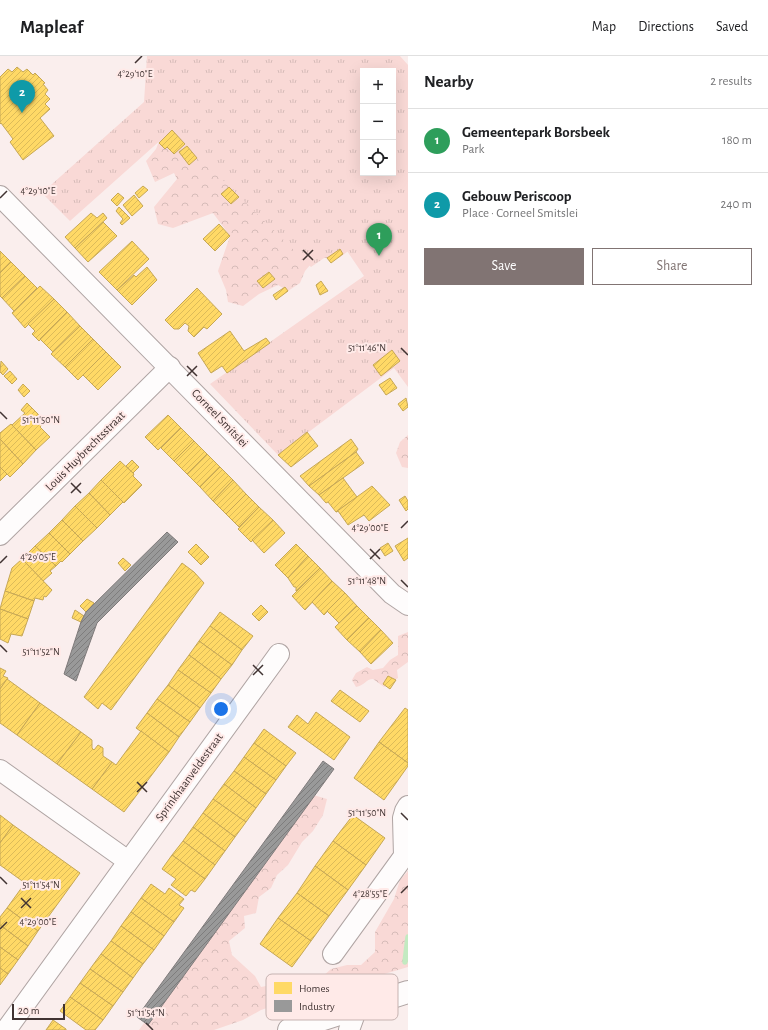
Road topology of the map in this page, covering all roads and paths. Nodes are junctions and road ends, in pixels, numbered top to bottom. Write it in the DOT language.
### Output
graph roads {
  1 [pos="0,196"];
  2 [pos="170,367"];
  3 [pos="0,535"];
  4 [pos="408,605"];
  5 [pos="279,654"];
  6 [pos="0,770"];
  7 [pos="408,806"];
  8 [pos="128,861"];
  9 [pos="333,954"];
  10 [pos="408,992"];
  11 [pos="398,995"];
  12 [pos="320,1020"];
  13 [pos="353,1020"];
  14 [pos="6,1030"];
  15 [pos="289,1030"];
  16 [pos="349,1030"];
  1 -- 2 [label="street, Corneel Smitslei"];
  2 -- 3 [label="street, Louis Huybrechtsstraat"];
  2 -- 4 [label="street, Corneel Smitslei"];
  5 -- 8 [label="street, Sprinkhaanveldestraat"];
  6 -- 8 [label="street"];
  7 -- 9 [label="street"];
  8 -- 14 [label="street, Sprinkhaanveldestraat"];
  10 -- 11 [label="main road"];
  12 -- 15 [label="main road"];
  13 -- 16 [label="street"];
}
